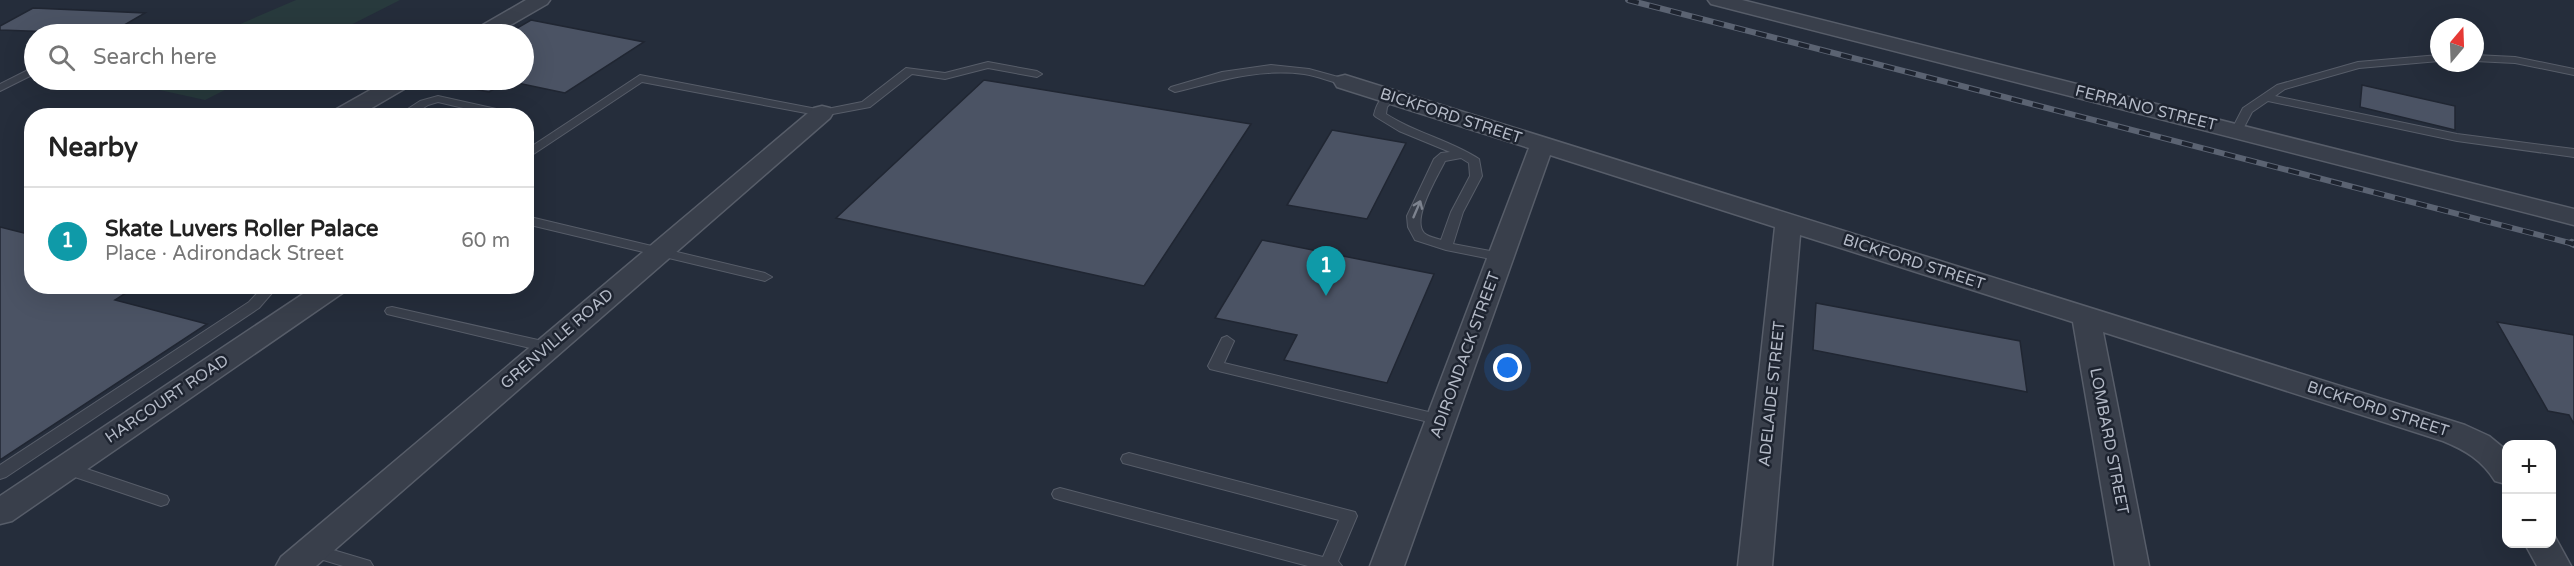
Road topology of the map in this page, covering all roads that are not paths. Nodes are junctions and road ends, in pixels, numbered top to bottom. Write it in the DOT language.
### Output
graph roads {
  1 [pos="540,0"];
  2 [pos="1718,0"];
  3 [pos="498,24"];
  4 [pos="2484,58"];
  5 [pos="2430,59"];
  6 [pos="2574,72"];
  7 [pos="1037,74"];
  8 [pos="24,75"];
  9 [pos="1345,82"];
  10 [pos="0,88"];
  11 [pos="1175,89"];
  12 [pos="386,90"];
  13 [pos="1390,97"];
  14 [pos="2265,97"];
  15 [pos="355,108"];
  16 [pos="416,108"];
  17 [pos="478,108"];
  18 [pos="822,113"];
  19 [pos="2237,131"];
  20 [pos="1542,145"];
  21 [pos="534,151"];
  22 [pos="2574,153"];
  23 [pos="1464,154"];
  24 [pos="2574,217"];
  25 [pos="534,222"];
  26 [pos="1788,222"];
  27 [pos="1446,246"];
  28 [pos="660,250"];
  29 [pos="1501,257"];
  30 [pos="765,277"];
  31 [pos="264,294"];
  32 [pos="322,294"];
  33 [pos="392,311"];
  34 [pos="2086,317"];
  35 [pos="1227,341"];
  36 [pos="547,347"];
  37 [pos="1441,420"];
  38 [pos="1129,459"];
  39 [pos="2502,466"];
  40 [pos="66,468"];
  41 [pos="0,473"];
  42 [pos="1060,494"];
  43 [pos="161,500"];
  44 [pos="0,512"];
  45 [pos="2545,548"];
  46 [pos="303,558"];
  47 [pos="1330,565"];
  48 [pos="364,566"];
  49 [pos="1387,566"];
  50 [pos="1755,566"];
  51 [pos="2132,566"];
  52 [pos="2554,566"];
  1 -- 3 [label="street"];
  2 -- 19 [label="street, FERRANO STREET"];
  4 -- 6 [label="lane"];
  5 -- 14 [label="lane"];
  7 -- 18 [label="lane"];
  8 -- 10 [label="lane"];
  9 -- 11 [label="lane"];
  9 -- 13 [label="street, BICKFORD STREET"];
  12 -- 15 [label="street"];
  13 -- 20 [label="street, BICKFORD STREET"];
  13 -- 23 [label="lane"];
  14 -- 19 [label="lane"];
  14 -- 22 [label="lane"];
  16 -- 17 [label="lane"];
  18 -- 21 [label="lane"];
  18 -- 28 [label="street, GRENVILLE ROAD"];
  19 -- 24 [label="street, FERRANO STREET"];
  20 -- 26 [label="street, BICKFORD STREET"];
  20 -- 29 [label="street, ADIRONDACK STREET"];
  23 -- 27 [label="lane"];
  27 -- 23 [label="lane, one-way"];
  25 -- 28 [label="lane"];
  26 -- 34 [label="street, BICKFORD STREET"];
  26 -- 50 [label="street, ADELAIDE STREET"];
  27 -- 29 [label="lane"];
  28 -- 30 [label="lane"];
  28 -- 36 [label="street, GRENVILLE ROAD"];
  29 -- 37 [label="street, ADIRONDACK STREET"];
  31 -- 41 [label="lane"];
  32 -- 40 [label="street, HARCOURT ROAD"];
  33 -- 36 [label="lane"];
  34 -- 39 [label="street, BICKFORD STREET"];
  34 -- 51 [label="street, LOMBARD STREET"];
  35 -- 37 [label="lane"];
  36 -- 46 [label="street, GRENVILLE ROAD"];
  37 -- 49 [label="street, ADIRONDACK STREET"];
  38 -- 47 [label="lane"];
  40 -- 43 [label="lane"];
  40 -- 44 [label="street, HARCOURT ROAD"];
  42 -- 47 [label="lane"];
  45 -- 52 [label="street"];
  46 -- 48 [label="lane"];
}
